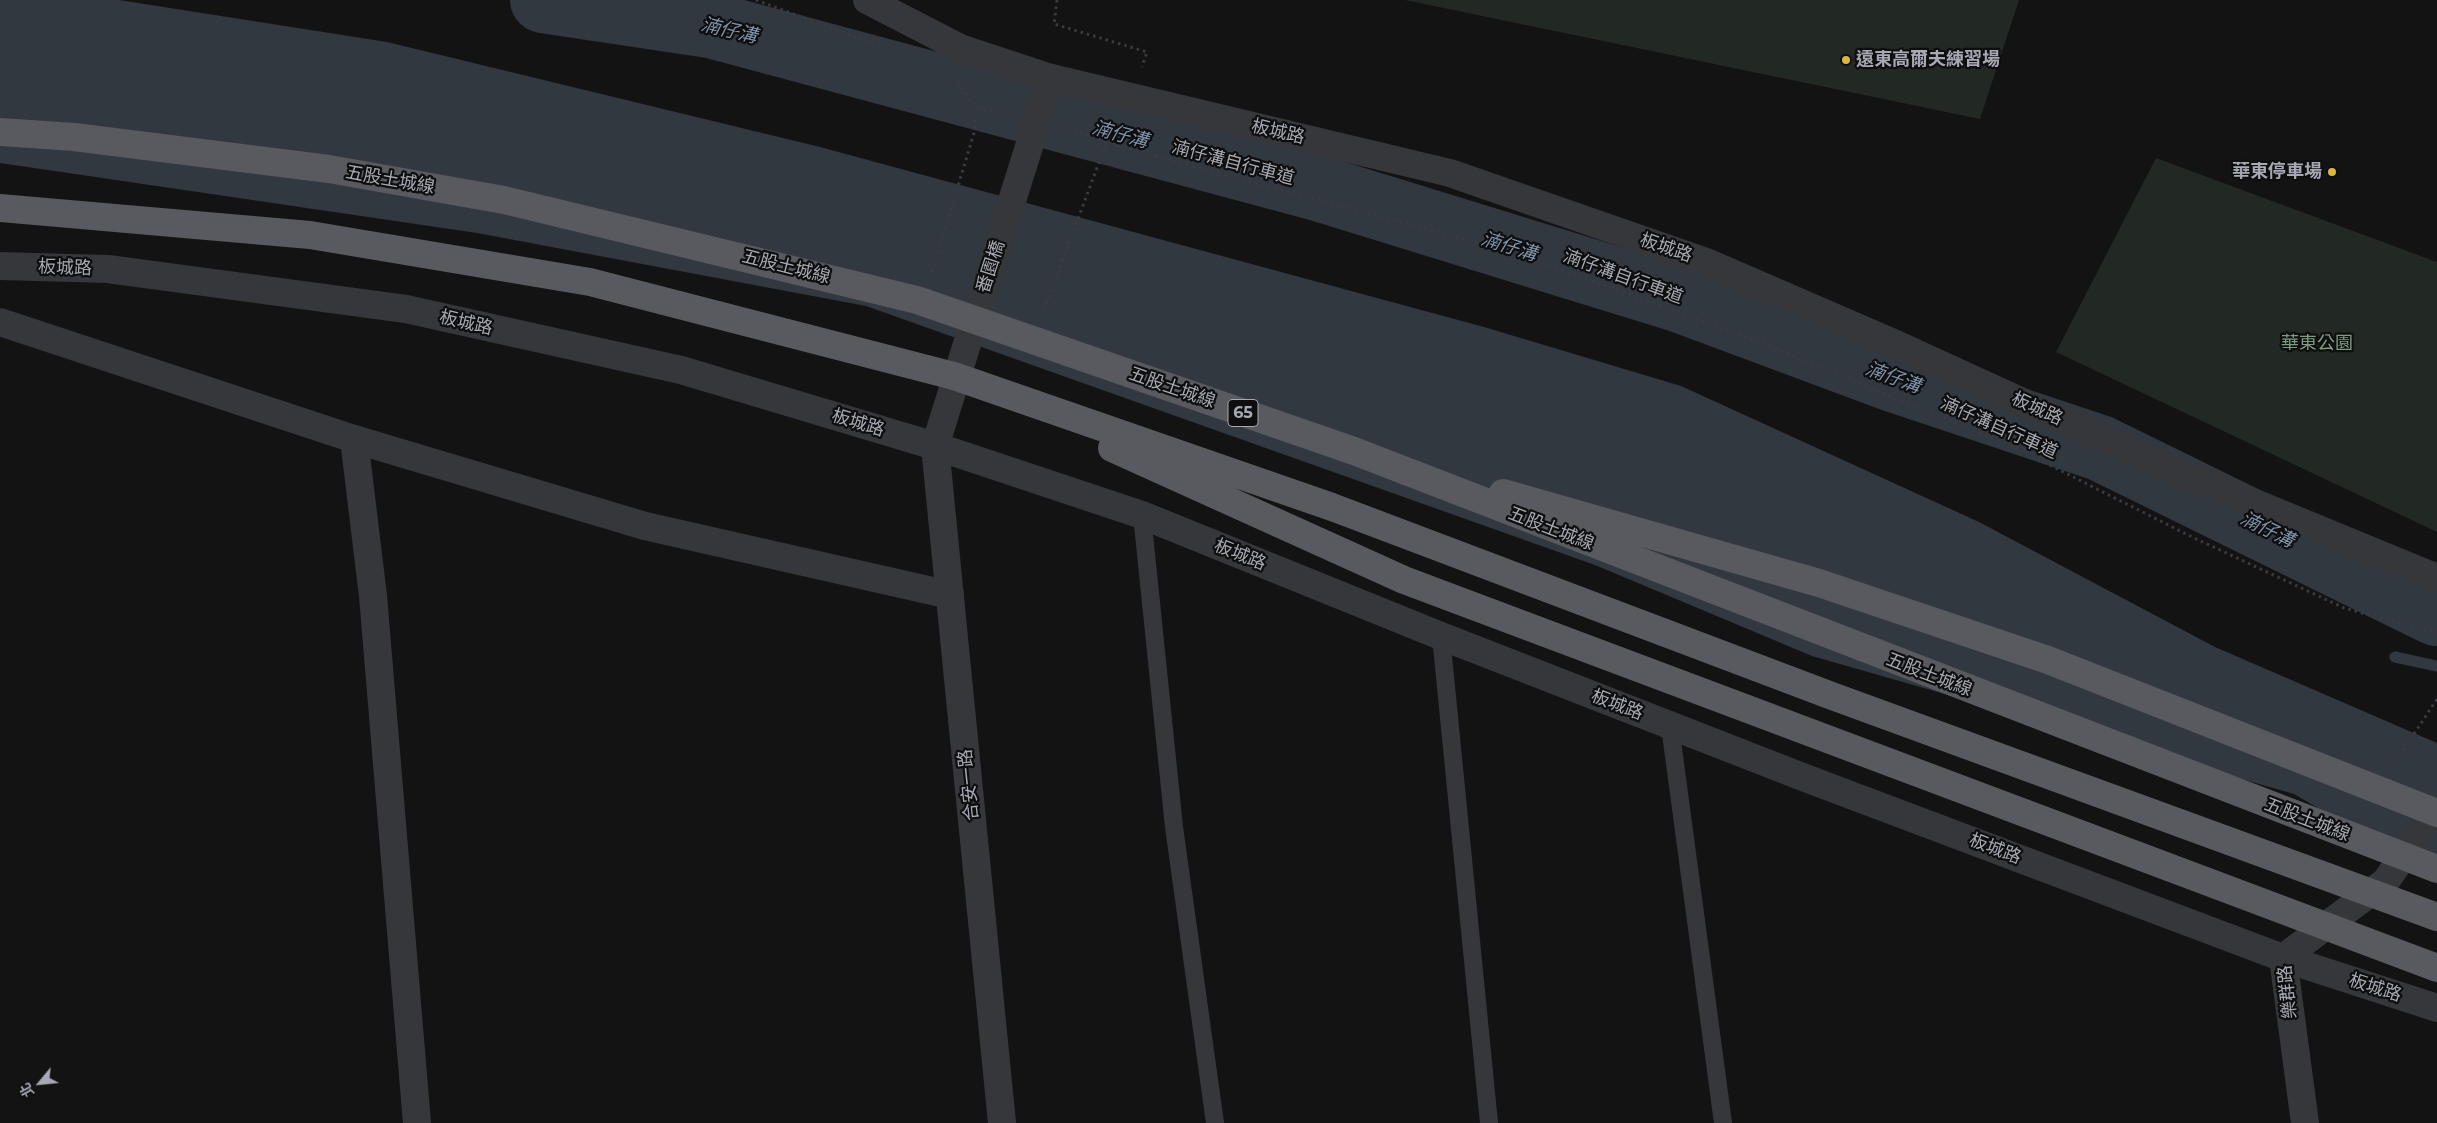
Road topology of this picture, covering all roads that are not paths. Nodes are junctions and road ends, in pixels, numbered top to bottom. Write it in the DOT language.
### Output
graph roads {
  1 [pos="867,0"];
  2 [pos="1048,77"];
  3 [pos="0,132"];
  4 [pos="0,208"];
  5 [pos="0,266"];
  6 [pos="0,322"];
  7 [pos="952,386"];
  8 [pos="354,439"];
  9 [pos="935,446"];
  10 [pos="1354,451"];
  11 [pos="1142,515"];
  12 [pos="2437,578"];
  13 [pos="950,595"];
  14 [pos="1441,636"];
  15 [pos="1670,726"];
  16 [pos="2437,807"];
  17 [pos="2437,813"];
  18 [pos="2437,868"];
  19 [pos="2437,917"];
  20 [pos="2283,958"];
  21 [pos="2437,968"];
  22 [pos="2437,1008"];
  23 [pos="417,1123"];
  24 [pos="1002,1123"];
  25 [pos="1215,1123"];
  26 [pos="1489,1123"];
  27 [pos="1723,1123"];
  28 [pos="2305,1123"];
  1 -- 2 [label="street, 板城路"];
  2 -- 7 [label="street, 番園橋"];
  2 -- 12 [label="street, 板城路"];
  3 -- 10 [label="highway, 五股土城線 / 65"];
  4 -- 7 [label="highway"];
  5 -- 9 [label="street, 板城路"];
  6 -- 8 [label="street"];
  7 -- 9 [label="street, 番園橋"];
  7 -- 19 [label="highway"];
  7 -- 21 [label="highway"];
  8 -- 13 [label="street"];
  8 -- 23 [label="street"];
  9 -- 11 [label="street, 板城路"];
  9 -- 13 [label="street, 合安一路"];
  10 -- 17 [label="highway"];
  10 -- 18 [label="highway, 五股土城線 / 65"];
  11 -- 14 [label="street, 板城路"];
  11 -- 25 [label="lane"];
  13 -- 24 [label="street, 合安一路"];
  14 -- 15 [label="street, 板城路"];
  14 -- 26 [label="lane"];
  15 -- 20 [label="street, 板城路"];
  15 -- 27 [label="lane"];
  16 -- 20 [label="street, 樂群路"];
  20 -- 22 [label="street, 板城路"];
  20 -- 28 [label="street, 樂群路"];
}
